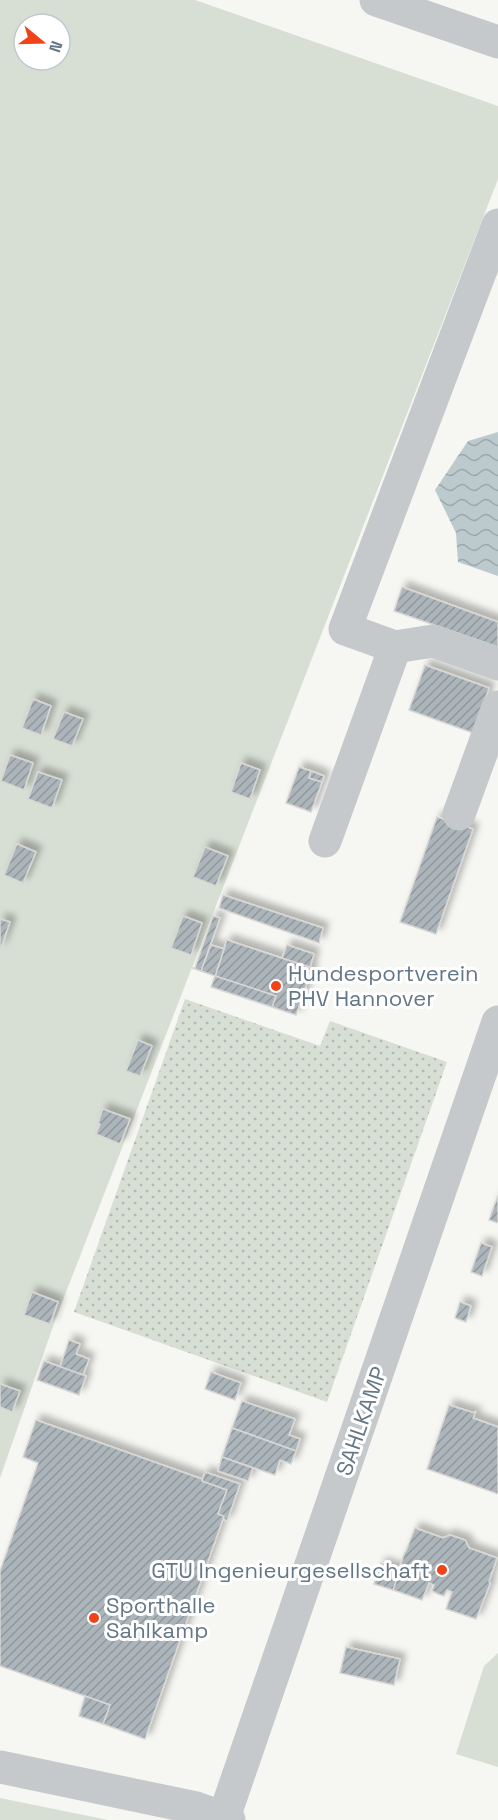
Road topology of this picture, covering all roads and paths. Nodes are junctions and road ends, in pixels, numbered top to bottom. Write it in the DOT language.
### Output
graph roads {
  1 [pos="376,0"];
  2 [pos="498,42"];
  3 [pos="498,225"];
  4 [pos="395,647"];
  5 [pos="498,664"];
  6 [pos="498,707"];
  7 [pos="459,814"];
  8 [pos="325,841"];
  9 [pos="498,1022"];
  10 [pos="0,1767"];
  11 [pos="225,1819"];
  1 -- 2 [label="street"];
  3 -- 4 [label="street"];
  4 -- 5 [label="street"];
  4 -- 8 [label="street"];
  6 -- 7 [label="street"];
  9 -- 11 [label="street, SAHLKAMP"];
  10 -- 11 [label="street"];
}
